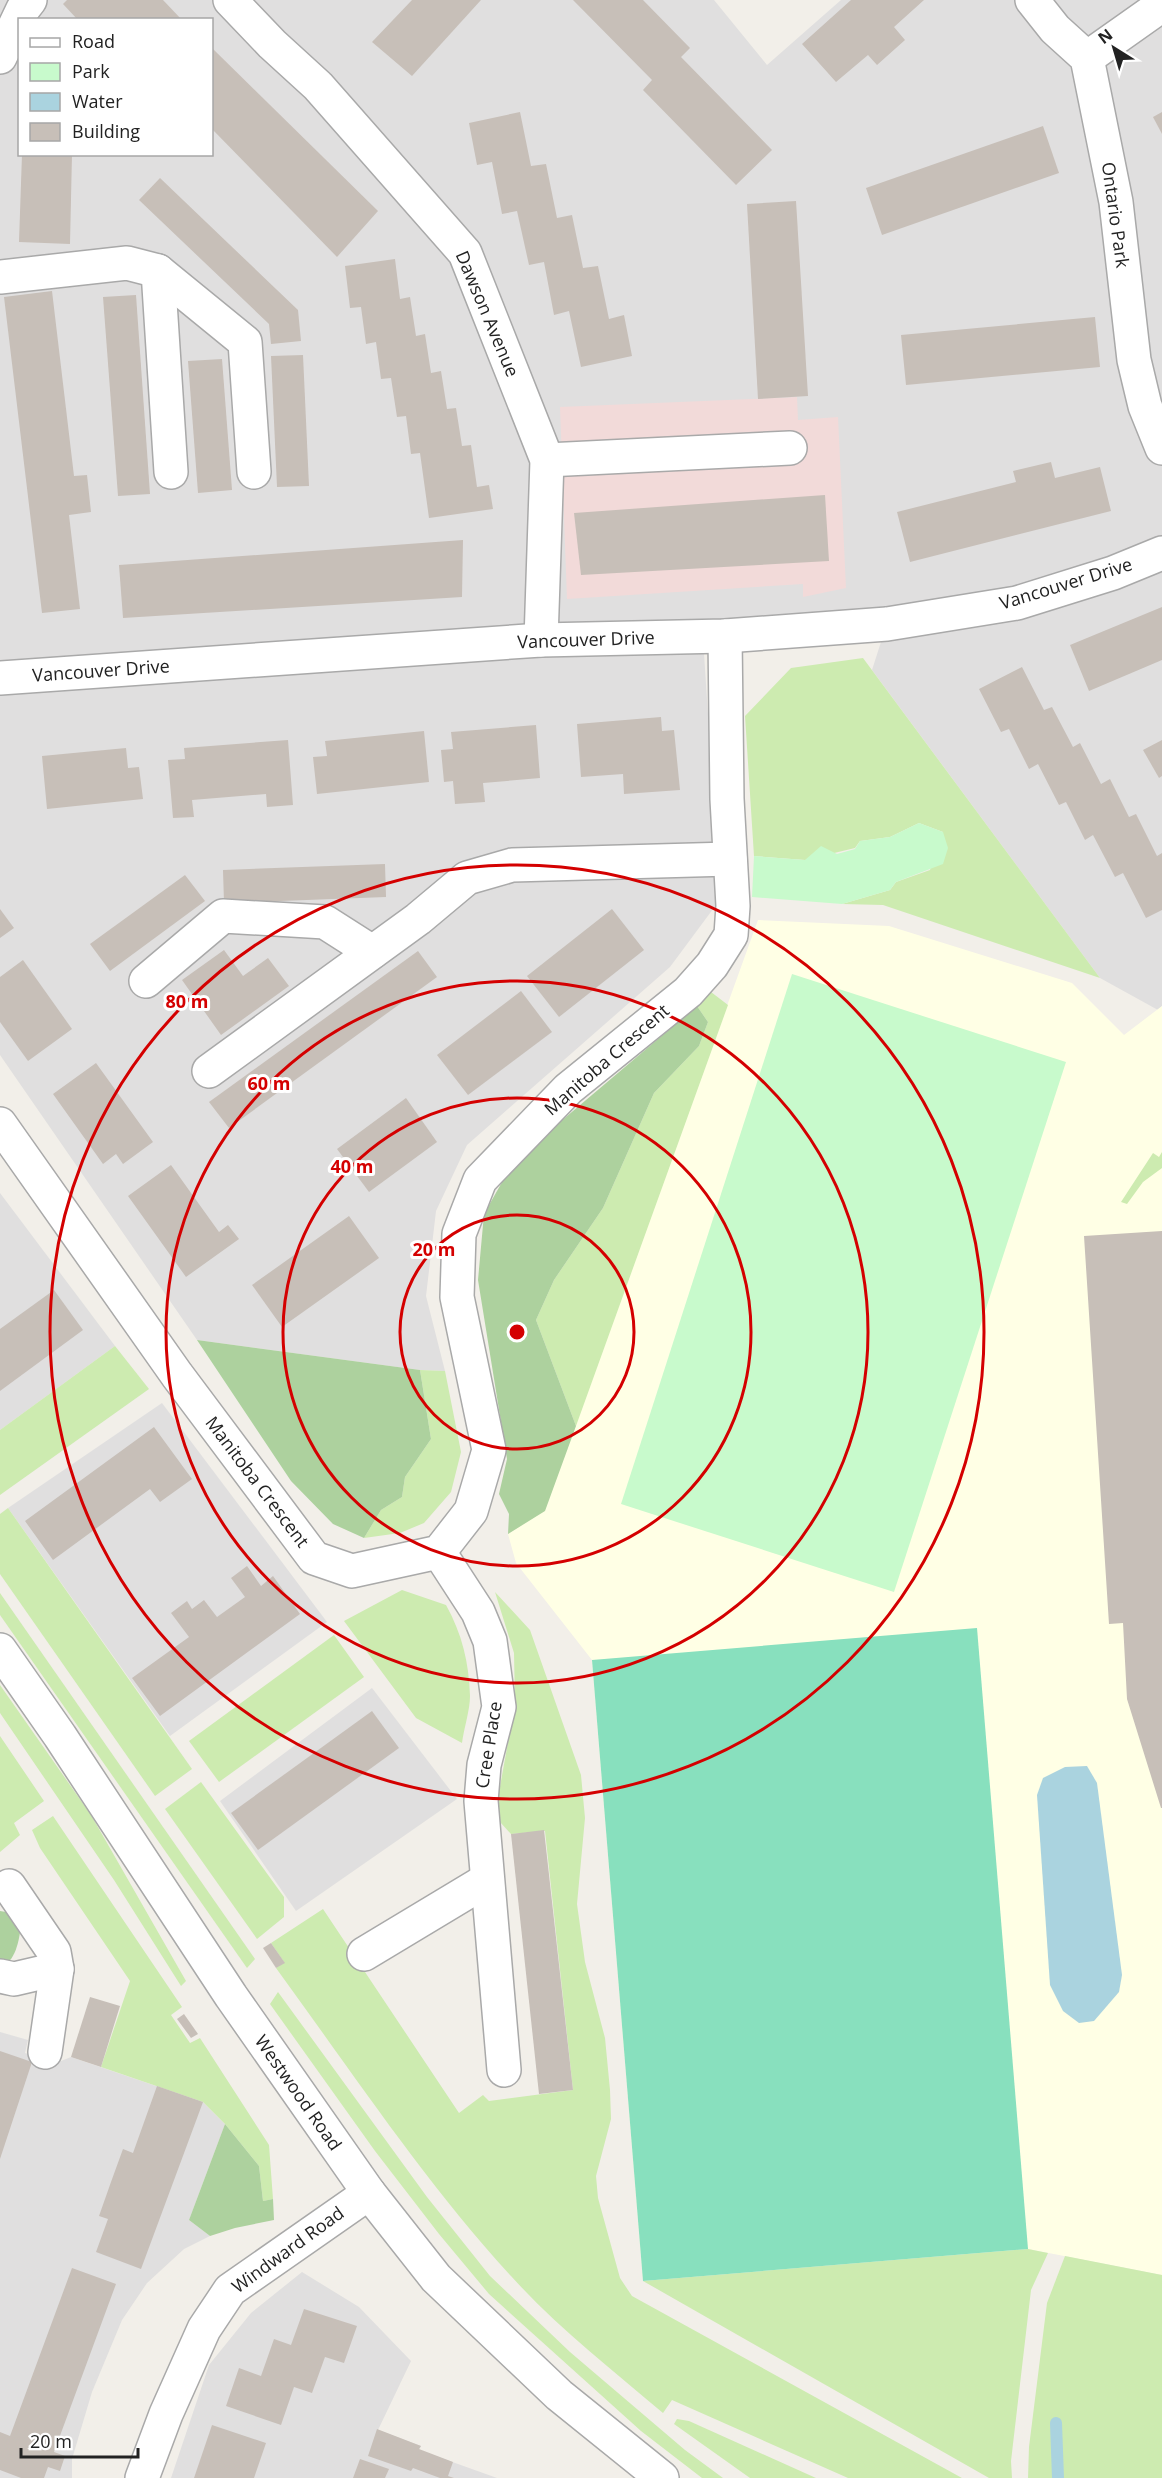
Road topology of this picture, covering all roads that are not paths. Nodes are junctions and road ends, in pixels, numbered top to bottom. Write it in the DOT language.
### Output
graph roads {
  1 [pos="30,0"];
  2 [pos="230,0"];
  3 [pos="1032,0"];
  4 [pos="1162,5"];
  5 [pos="19,18"];
  6 [pos="18,19"];
  7 [pos="0,57"];
  8 [pos="1087,58"];
  9 [pos="158,271"];
  10 [pos="0,277"];
  11 [pos="790,448"];
  12 [pos="1162,448"];
  13 [pos="547,460"];
  14 [pos="171,472"];
  15 [pos="254,472"];
  16 [pos="1162,554"];
  17 [pos="725,636"];
  18 [pos="541,640"];
  19 [pos="0,678"];
  20 [pos="730,859"];
  21 [pos="372,952"];
  22 [pos="146,981"];
  23 [pos="209,1071"];
  24 [pos="0,1124"];
  25 [pos="439,1552"];
  26 [pos="0,1650"];
  27 [pos="487,1880"];
  28 [pos="9,1886"];
  29 [pos="364,1954"];
  30 [pos="57,1969"];
  31 [pos="0,1976"];
  32 [pos="45,2052"];
  33 [pos="504,2070"];
  34 [pos="369,2193"];
  35 [pos="142,2478"];
  36 [pos="662,2478"];
  1 -- 5 [label="street"];
  2 -- 13 [label="street, Dawson Avenue"];
  3 -- 8 [label="street"];
  4 -- 8 [label="street"];
  6 -- 7 [label="street"];
  8 -- 12 [label="street, Ontario Park"];
  9 -- 10 [label="street"];
  9 -- 14 [label="street"];
  9 -- 15 [label="street"];
  11 -- 13 [label="street"];
  13 -- 18 [label="street, Dawson Avenue"];
  16 -- 17 [label="street, Vancouver Drive"];
  17 -- 18 [label="street, Vancouver Drive"];
  17 -- 20 [label="street, Manitoba Crescent"];
  18 -- 19 [label="street, Vancouver Drive"];
  20 -- 21 [label="street"];
  20 -- 25 [label="street, Manitoba Crescent"];
  21 -- 22 [label="street"];
  21 -- 23 [label="street"];
  24 -- 25 [label="street, Manitoba Crescent"];
  25 -- 27 [label="street, Cree Place"];
  26 -- 34 [label="street, Westwood Road"];
  27 -- 29 [label="street"];
  27 -- 33 [label="street, Cree Place"];
  28 -- 30 [label="street"];
  30 -- 31 [label="street"];
  30 -- 32 [label="street"];
  34 -- 35 [label="street, Windward Road"];
  34 -- 36 [label="street, Westwood Road"];
}
